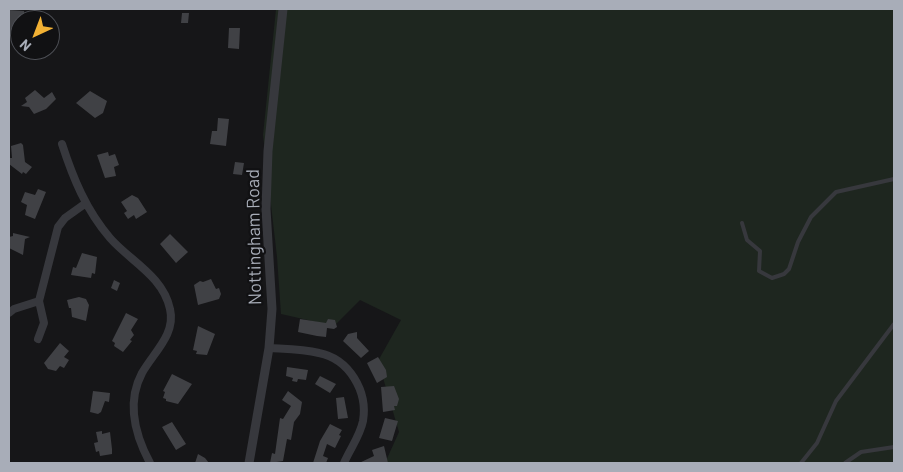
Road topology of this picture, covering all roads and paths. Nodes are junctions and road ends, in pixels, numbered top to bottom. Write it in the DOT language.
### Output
graph roads {
  1 [pos="283,9"];
  2 [pos="62,144"];
  3 [pos="894,179"];
  4 [pos="86,204"];
  5 [pos="742,223"];
  6 [pos="39,301"];
  7 [pos="9,313"];
  8 [pos="894,324"];
  9 [pos="38,339"];
  10 [pos="269,348"];
  11 [pos="894,447"];
  12 [pos="150,463"];
  13 [pos="249,463"];
  14 [pos="344,463"];
  15 [pos="801,463"];
  16 [pos="846,463"];
  1 -- 10 [label="street, Nottingham Road"];
  2 -- 4 [label="street"];
  3 -- 5 [label="lane"];
  4 -- 6 [label="street"];
  4 -- 12 [label="street"];
  6 -- 7 [label="street"];
  6 -- 9 [label="street"];
  8 -- 15 [label="lane"];
  10 -- 13 [label="street, Nottingham Road"];
  10 -- 14 [label="street"];
  11 -- 16 [label="lane"];
}
